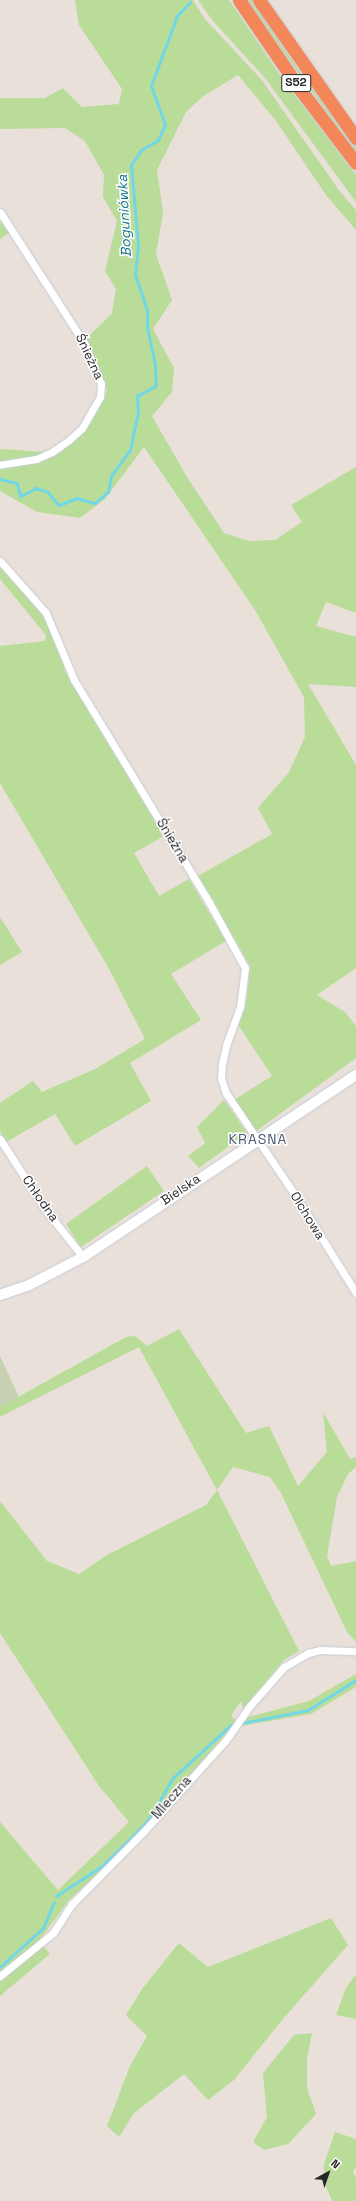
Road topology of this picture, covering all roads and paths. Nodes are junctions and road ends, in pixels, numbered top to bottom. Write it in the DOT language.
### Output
graph roads {
  1 [pos="239,0"];
  2 [pos="259,0"];
  3 [pos="356,138"];
  4 [pos="356,163"];
  5 [pos="0,212"];
  6 [pos="0,465"];
  7 [pos="0,561"];
  8 [pos="356,1075"];
  9 [pos="0,1139"];
  10 [pos="257,1140"];
  11 [pos="83,1257"];
  12 [pos="356,1293"];
  13 [pos="0,1295"];
  14 [pos="356,1651"];
  15 [pos="0,1976"];
  1 -- 4 [label="highway, S52"];
  2 -- 3 [label="highway, S52"];
  5 -- 6 [label="street, Śnieżna"];
  7 -- 10 [label="street, Śnieżna"];
  8 -- 10 [label="street, Bielska"];
  9 -- 11 [label="street, Chłodna"];
  10 -- 11 [label="street, Bielska"];
  10 -- 12 [label="street, Olchowa"];
  11 -- 13 [label="street, Bielska"];
  14 -- 15 [label="street, Mleczna"];
}
